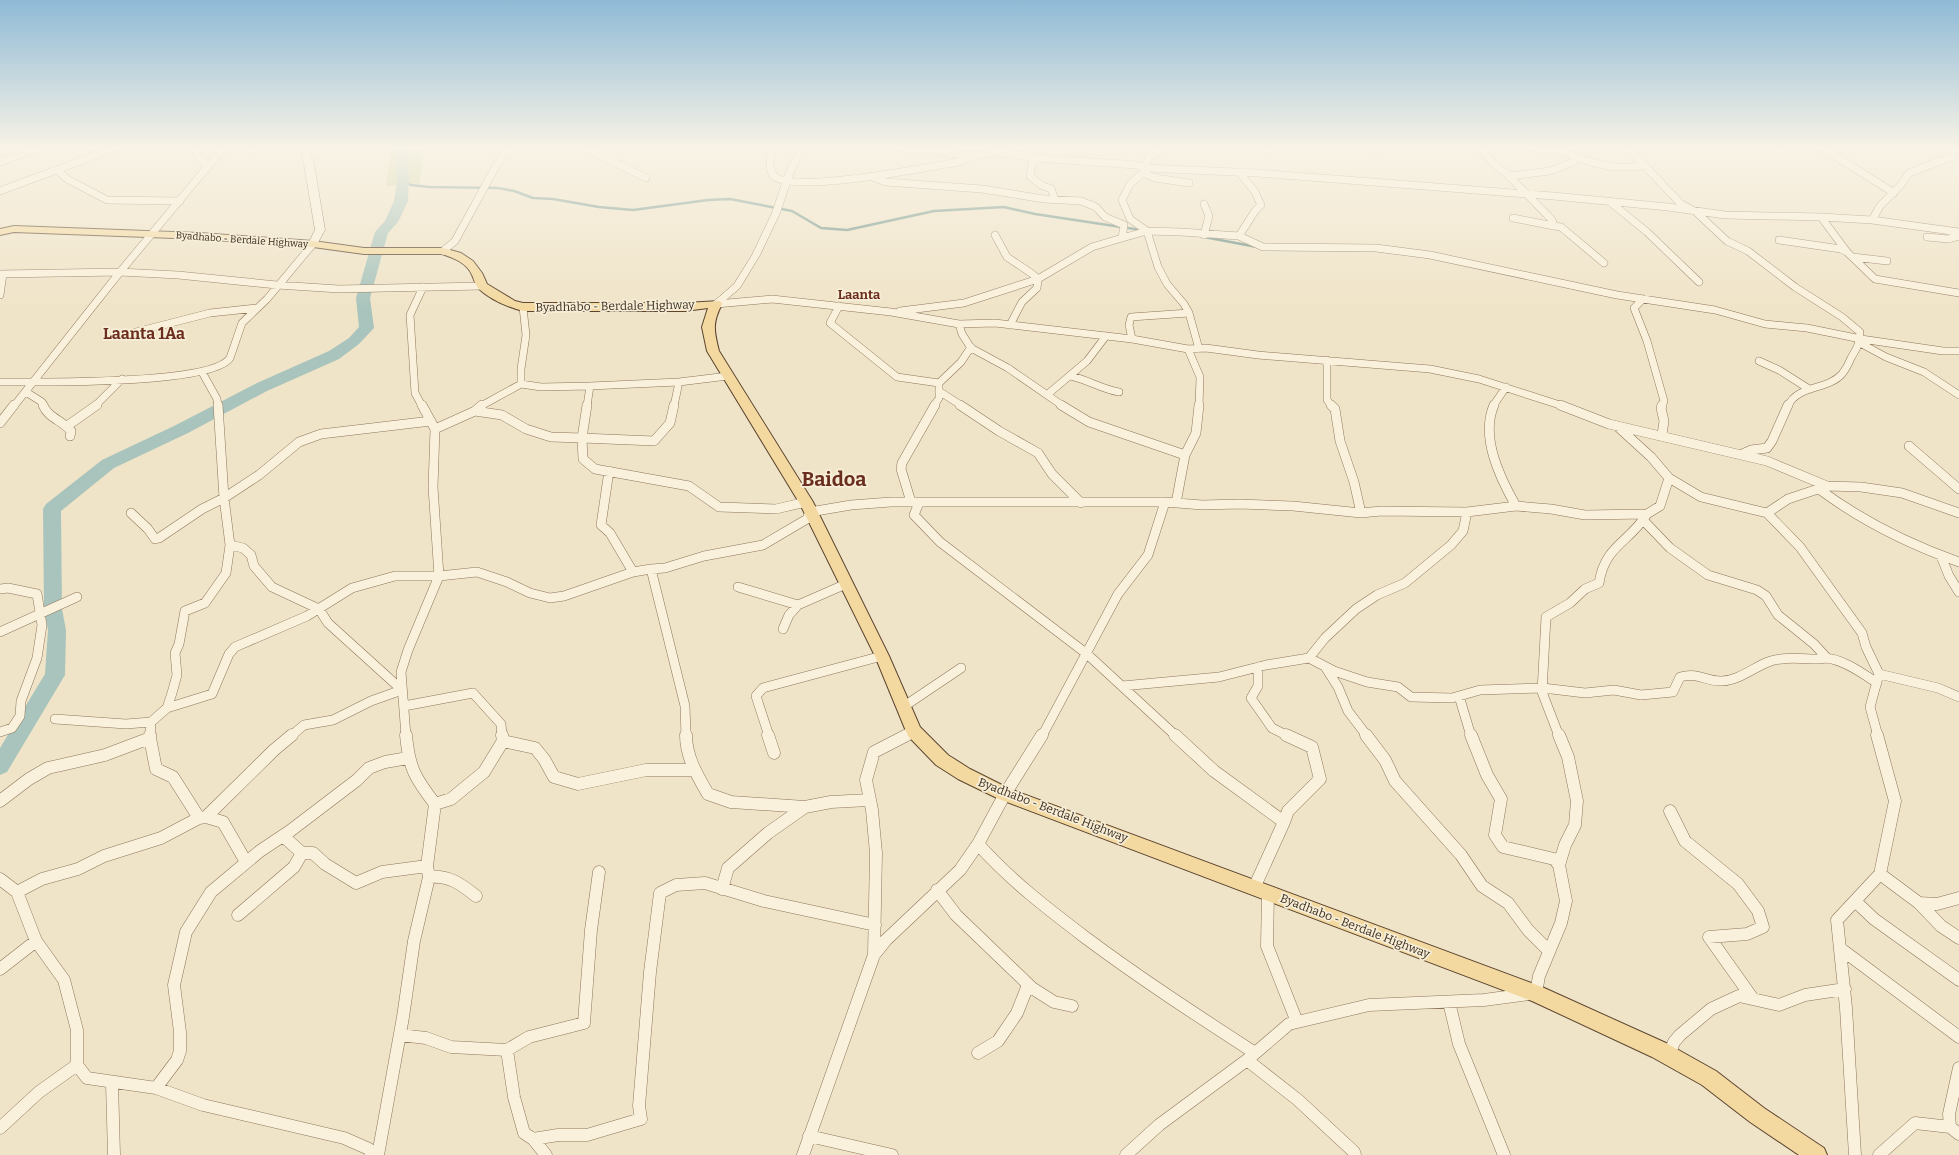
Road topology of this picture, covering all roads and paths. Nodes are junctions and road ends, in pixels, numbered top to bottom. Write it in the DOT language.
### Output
graph roads {
  1 [pos="173,201"];
  2 [pos="180,201"];
  3 [pos="315,201"];
  4 [pos="477,201"];
  5 [pos="781,201"];
  6 [pos="1080,201"];
  7 [pos="1122,201"];
  8 [pos="1259,201"];
  9 [pos="1534,201"];
  10 [pos="1599,201"];
  11 [pos="1678,201"];
  12 [pos="1884,201"];
  13 [pos="1610,202"];
  14 [pos="1204,204"];
  15 [pos="1696,212"];
  16 [pos="1821,217"];
  17 [pos="1513,218"];
  18 [pos="1130,219"];
  19 [pos="1872,220"];
  20 [pos="1124,225"];
  21 [pos="1554,226"];
  22 [pos="1147,231"];
  23 [pos="0,232"];
  24 [pos="1959,232"];
  25 [pos="154,233"];
  26 [pos="995,235"];
  27 [pos="1204,235"];
  28 [pos="1239,236"];
  29 [pos="1959,236"];
  30 [pos="1927,237"];
  31 [pos="1122,238"];
  32 [pos="1779,240"];
  33 [pos="313,244"];
  34 [pos="443,250"];
  35 [pos="1850,254"];
  36 [pos="1887,260"];
  37 [pos="1604,263"];
  38 [pos="120,272"];
  39 [pos="1,274"];
  40 [pos="1038,279"];
  41 [pos="1699,282"];
  42 [pos="277,285"];
  43 [pos="482,286"];
  44 [pos="423,287"];
  45 [pos="1959,293"];
  46 [pos="0,295"];
  47 [pos="1643,299"];
  48 [pos="716,304"];
  49 [pos="839,306"];
  50 [pos="523,307"];
  51 [pos="257,308"];
  52 [pos="891,312"];
  53 [pos="1189,313"];
  54 [pos="958,324"];
  55 [pos="1010,325"];
  56 [pos="136,332"];
  57 [pos="1106,336"];
  58 [pos="1132,339"];
  59 [pos="1860,341"];
  60 [pos="971,347"];
  61 [pos="1188,348"];
  62 [pos="1199,349"];
  63 [pos="1959,351"];
  64 [pos="1327,360"];
  65 [pos="1759,361"];
  66 [pos="202,372"];
  67 [pos="728,376"];
  68 [pos="1071,376"];
  69 [pos="122,379"];
  70 [pos="0,382"];
  71 [pos="33,382"];
  72 [pos="679,382"];
  73 [pos="521,384"];
  74 [pos="590,386"];
  75 [pos="939,387"];
  76 [pos="1506,387"];
  77 [pos="1809,389"];
  78 [pos="26,392"];
  79 [pos="1119,392"];
  80 [pos="1048,394"];
  81 [pos="1959,395"];
  82 [pos="475,411"];
  83 [pos="430,421"];
  84 [pos="0,423"];
  85 [pos="67,426"];
  86 [pos="1617,426"];
  87 [pos="435,429"];
  88 [pos="1662,435"];
  89 [pos="70,436"];
  90 [pos="582,438"];
  91 [pos="1909,446"];
  92 [pos="1742,454"];
  93 [pos="1185,455"];
  94 [pos="609,471"];
  95 [pos="1669,478"];
  96 [pos="1823,487"];
  97 [pos="1959,489"];
  98 [pos="224,498"];
  99 [pos="1165,502"];
  100 [pos="915,503"];
  101 [pos="1081,503"];
  102 [pos="1176,503"];
  103 [pos="1516,506"];
  104 [pos="808,507"];
  105 [pos="1467,512"];
  106 [pos="131,513"];
  107 [pos="1361,513"];
  108 [pos="1767,513"];
  109 [pos="1959,513"];
  110 [pos="1646,517"];
  111 [pos="230,544"];
  112 [pos="1941,556"];
  113 [pos="1959,562"];
  114 [pos="651,569"];
  115 [pos="633,572"];
  116 [pos="439,576"];
  117 [pos="846,584"];
  118 [pos="738,587"];
  119 [pos="0,589"];
  120 [pos="1959,592"];
  121 [pos="77,597"];
  122 [pos="798,605"];
  123 [pos="319,609"];
  124 [pos="39,615"];
  125 [pos="783,629"];
  126 [pos="0,632"];
  127 [pos="1087,654"];
  128 [pos="882,656"];
  129 [pos="1826,657"];
  130 [pos="1309,658"];
  131 [pos="1258,667"];
  132 [pos="1326,667"];
  133 [pos="961,668"];
  134 [pos="1878,679"];
  135 [pos="1122,686"];
  136 [pos="1543,688"];
  137 [pos="402,690"];
  138 [pos="1460,696"];
  139 [pos="1959,697"];
  140 [pos="404,706"];
  141 [pos="903,707"];
  142 [pos="167,708"];
  143 [pos="55,719"];
  144 [pos="151,722"];
  145 [pos="914,731"];
  146 [pos="0,732"];
  147 [pos="150,738"];
  148 [pos="503,742"];
  149 [pos="774,752"];
  150 [pos="408,758"];
  151 [pos="694,770"];
  152 [pos="1005,794"];
  153 [pos="869,800"];
  154 [pos="0,801"];
  155 [pos="435,804"];
  156 [pos="805,807"];
  157 [pos="1670,811"];
  158 [pos="202,817"];
  159 [pos="1284,822"];
  160 [pos="283,836"];
  161 [pos="978,844"];
  162 [pos="302,853"];
  163 [pos="246,862"];
  164 [pos="1559,865"];
  165 [pos="428,872"];
  166 [pos="599,872"];
  167 [pos="1880,874"];
  168 [pos="0,879"];
  169 [pos="722,890"];
  170 [pos="937,890"];
  171 [pos="1261,890"];
  172 [pos="17,892"];
  173 [pos="476,896"];
  174 [pos="1959,898"];
  175 [pos="1855,901"];
  176 [pos="1919,903"];
  177 [pos="238,915"];
  178 [pos="875,925"];
  179 [pos="1959,938"];
  180 [pos="36,941"];
  181 [pos="1841,949"];
  182 [pos="1549,951"];
  183 [pos="874,955"];
  184 [pos="0,969"];
  185 [pos="1959,980"];
  186 [pos="1028,984"];
  187 [pos="1845,990"];
  188 [pos="1536,993"];
  189 [pos="1753,999"];
  190 [pos="1449,1002"];
  191 [pos="1072,1006"];
  192 [pos="1297,1022"];
  193 [pos="400,1035"];
  194 [pos="1959,1037"];
  195 [pos="507,1050"];
  196 [pos="978,1053"];
  197 [pos="1251,1056"];
  198 [pos="1669,1056"];
  199 [pos="77,1065"];
  200 [pos="1959,1068"];
  201 [pos="112,1083"];
  202 [pos="156,1088"];
  203 [pos="0,1128"];
  204 [pos="1955,1131"];
  205 [pos="809,1136"];
  206 [pos="533,1139"];
  207 [pos="114,1155"];
  208 [pos="371,1155"];
  209 [pos="378,1155"];
  210 [pos="546,1155"];
  211 [pos="803,1155"];
  212 [pos="892,1155"];
  213 [pos="1126,1155"];
  214 [pos="1355,1155"];
  215 [pos="1504,1155"];
  216 [pos="1817,1155"];
  217 [pos="1855,1155"];
  218 [pos="1879,1155"];
  1 -- 2 [label="street"];
  2 -- 25 [label="street"];
  3 -- 33 [label="main road"];
  4 -- 34 [label="street"];
  5 -- 48 [label="street"];
  6 -- 20 [label="street"];
  7 -- 18 [label="street"];
  8 -- 28 [label="street"];
  9 -- 21 [label="street"];
  10 -- 13 [label="street"];
  11 -- 15 [label="street"];
  12 -- 19 [label="street"];
  13 -- 15 [label="street"];
  13 -- 41 [label="street"];
  14 -- 27 [label="street"];
  15 -- 16 [label="street"];
  15 -- 59 [label="street"];
  16 -- 19 [label="street"];
  16 -- 35 [label="street"];
  17 -- 21 [label="street"];
  18 -- 20 [label="street"];
  18 -- 22 [label="street"];
  19 -- 24 [label="street"];
  20 -- 31 [label="street"];
  21 -- 37 [label="street"];
  22 -- 27 [label="street"];
  22 -- 31 [label="street"];
  22 -- 53 [label="street"];
  23 -- 25 [label="main road, Byadhabo - Berdale Highway"];
  25 -- 33 [label="main road, Byadhabo - Berdale Highway"];
  25 -- 38 [label="street"];
  26 -- 40 [label="street"];
  27 -- 28 [label="street"];
  28 -- 47 [label="street"];
  29 -- 30 [label="street"];
  31 -- 40 [label="street"];
  32 -- 35 [label="street"];
  33 -- 34 [label="main road, Byadhabo - Berdale Highway"];
  33 -- 42 [label="street"];
  34 -- 43 [label="main road"];
  35 -- 36 [label="street"];
  35 -- 45 [label="street"];
  38 -- 39 [label="street"];
  38 -- 42 [label="street"];
  38 -- 71 [label="street"];
  39 -- 46 [label="street"];
  40 -- 52 [label="street"];
  40 -- 55 [label="street"];
  42 -- 44 [label="street"];
  42 -- 51 [label="street"];
  43 -- 44 [label="street"];
  43 -- 50 [label="main road, Byadhabo - Berdale Highway"];
  44 -- 83 [label="street"];
  47 -- 59 [label="street"];
  47 -- 88 [label="street"];
  48 -- 49 [label="street"];
  48 -- 50 [label="main road, Byadhabo - Berdale Highway"];
  48 -- 67 [label="main road, Byadhabo - Berdale Highway"];
  49 -- 52 [label="street"];
  49 -- 75 [label="street"];
  50 -- 73 [label="street"];
  51 -- 56 [label="street"];
  51 -- 66 [label="street"];
  52 -- 54 [label="street"];
  53 -- 58 [label="street"];
  53 -- 62 [label="street"];
  54 -- 55 [label="street"];
  54 -- 60 [label="street"];
  55 -- 57 [label="street"];
  57 -- 58 [label="street"];
  57 -- 68 [label="street"];
  58 -- 61 [label="street"];
  59 -- 63 [label="street"];
  59 -- 77 [label="street"];
  59 -- 81 [label="street"];
  60 -- 75 [label="street"];
  60 -- 80 [label="street"];
  61 -- 62 [label="street"];
  61 -- 93 [label="street"];
  62 -- 64 [label="street"];
  64 -- 76 [label="street"];
  64 -- 107 [label="street"];
  65 -- 77 [label="street"];
  66 -- 69 [label="street"];
  66 -- 98 [label="street"];
  67 -- 72 [label="street"];
  67 -- 104 [label="main road, Byadhabo - Berdale Highway"];
  68 -- 79 [label="street"];
  68 -- 80 [label="street"];
  69 -- 71 [label="street"];
  69 -- 85 [label="street"];
  70 -- 71 [label="street"];
  71 -- 78 [label="street"];
  72 -- 74 [label="street"];
  72 -- 90 [label="street"];
  73 -- 74 [label="street"];
  73 -- 82 [label="street"];
  74 -- 90 [label="street"];
  75 -- 100 [label="street"];
  75 -- 101 [label="street"];
  76 -- 86 [label="street"];
  76 -- 103 [label="street"];
  77 -- 92 [label="street"];
  78 -- 84 [label="street"];
  78 -- 85 [label="street"];
  80 -- 93 [label="street"];
  82 -- 87 [label="street"];
  82 -- 90 [label="street"];
  83 -- 87 [label="street"];
  83 -- 98 [label="street"];
  85 -- 89 [label="street"];
  86 -- 88 [label="street"];
  86 -- 95 [label="street"];
  87 -- 116 [label="street"];
  88 -- 92 [label="street"];
  90 -- 94 [label="street"];
  91 -- 97 [label="street"];
  92 -- 96 [label="street"];
  93 -- 102 [label="street"];
  94 -- 104 [label="street"];
  94 -- 115 [label="street"];
  95 -- 108 [label="street"];
  95 -- 110 [label="street"];
  96 -- 108 [label="street"];
  96 -- 109 [label="street"];
  96 -- 112 [label="street"];
  98 -- 106 [label="street"];
  98 -- 111 [label="street"];
  99 -- 101 [label="street"];
  99 -- 102 [label="street"];
  99 -- 127 [label="street"];
  100 -- 101 [label="street"];
  100 -- 104 [label="street"];
  100 -- 127 [label="street"];
  102 -- 107 [label="street"];
  103 -- 105 [label="street"];
  103 -- 110 [label="street"];
  104 -- 114 [label="street"];
  104 -- 117 [label="main road, Byadhabo - Berdale Highway"];
  105 -- 107 [label="street"];
  105 -- 130 [label="street"];
  108 -- 134 [label="street"];
  110 -- 129 [label="street"];
  110 -- 136 [label="street"];
  111 -- 123 [label="street"];
  111 -- 142 [label="street"];
  112 -- 113 [label="street"];
  112 -- 120 [label="street"];
  114 -- 115 [label="street"];
  114 -- 151 [label="street"];
  115 -- 116 [label="street"];
  116 -- 123 [label="street"];
  116 -- 137 [label="street"];
  117 -- 122 [label="street"];
  117 -- 128 [label="main road, Byadhabo - Berdale Highway"];
  118 -- 122 [label="street"];
  119 -- 124 [label="street"];
  121 -- 124 [label="street"];
  122 -- 125 [label="street"];
  123 -- 137 [label="street"];
  123 -- 142 [label="street"];
  124 -- 126 [label="street"];
  124 -- 146 [label="street"];
  127 -- 135 [label="street"];
  127 -- 152 [label="street"];
  128 -- 141 [label="main road, Byadhabo - Berdale Highway"];
  128 -- 149 [label="street"];
  129 -- 134 [label="street"];
  129 -- 136 [label="street"];
  130 -- 131 [label="street"];
  130 -- 132 [label="street"];
  131 -- 135 [label="street"];
  131 -- 159 [label="street"];
  132 -- 138 [label="street"];
  132 -- 182 [label="street"];
  133 -- 141 [label="street"];
  134 -- 139 [label="street"];
  134 -- 167 [label="street"];
  135 -- 159 [label="street"];
  136 -- 138 [label="street"];
  136 -- 164 [label="street"];
  137 -- 140 [label="street"];
  137 -- 158 [label="street"];
  138 -- 164 [label="street"];
  140 -- 148 [label="street"];
  140 -- 150 [label="street"];
  141 -- 145 [label="main road, Byadhabo - Berdale Highway"];
  142 -- 144 [label="street"];
  143 -- 144 [label="street"];
  144 -- 147 [label="street"];
  145 -- 152 [label="main road, Byadhabo - Berdale Highway"];
  145 -- 153 [label="street"];
  147 -- 154 [label="street"];
  147 -- 158 [label="street"];
  148 -- 151 [label="street"];
  148 -- 155 [label="street"];
  150 -- 155 [label="street"];
  150 -- 160 [label="street"];
  151 -- 156 [label="street"];
  152 -- 161 [label="street"];
  152 -- 171 [label="main road, Byadhabo - Berdale Highway"];
  153 -- 156 [label="street"];
  153 -- 178 [label="street"];
  155 -- 165 [label="street"];
  156 -- 169 [label="street"];
  157 -- 189 [label="street"];
  158 -- 163 [label="street"];
  158 -- 172 [label="street"];
  159 -- 171 [label="street"];
  160 -- 162 [label="street"];
  160 -- 163 [label="street"];
  161 -- 170 [label="street"];
  161 -- 197 [label="street"];
  162 -- 165 [label="street"];
  162 -- 177 [label="street"];
  163 -- 202 [label="street"];
  164 -- 182 [label="street"];
  165 -- 173 [label="street"];
  165 -- 193 [label="street"];
  166 -- 195 [label="street"];
  167 -- 175 [label="street"];
  167 -- 176 [label="street"];
  168 -- 172 [label="street"];
  169 -- 178 [label="street"];
  169 -- 206 [label="street"];
  170 -- 183 [label="street"];
  170 -- 186 [label="street"];
  171 -- 188 [label="main road, Byadhabo - Berdale Highway"];
  171 -- 192 [label="street"];
  172 -- 180 [label="street"];
  174 -- 176 [label="street"];
  175 -- 181 [label="street"];
  175 -- 185 [label="street"];
  176 -- 179 [label="street"];
  178 -- 183 [label="street"];
  180 -- 184 [label="street"];
  180 -- 199 [label="street"];
  181 -- 187 [label="street"];
  181 -- 194 [label="street"];
  182 -- 188 [label="street"];
  183 -- 205 [label="street"];
  186 -- 191 [label="street"];
  186 -- 196 [label="street"];
  187 -- 189 [label="street"];
  187 -- 217 [label="street"];
  188 -- 190 [label="street"];
  188 -- 198 [label="main road, Byadhabo - Berdale Highway"];
  189 -- 198 [label="street"];
  190 -- 192 [label="street"];
  190 -- 215 [label="street"];
  192 -- 197 [label="street"];
  193 -- 195 [label="street"];
  193 -- 209 [label="street"];
  195 -- 206 [label="street"];
  197 -- 213 [label="street"];
  197 -- 214 [label="street"];
  198 -- 216 [label="main road, Byadhabo - Berdale Highway"];
  199 -- 201 [label="street"];
  199 -- 203 [label="street"];
  200 -- 204 [label="street"];
  201 -- 202 [label="street"];
  201 -- 207 [label="street"];
  202 -- 208 [label="street"];
  204 -- 218 [label="street"];
  205 -- 211 [label="street"];
  205 -- 212 [label="street"];
  206 -- 210 [label="street"];
}
